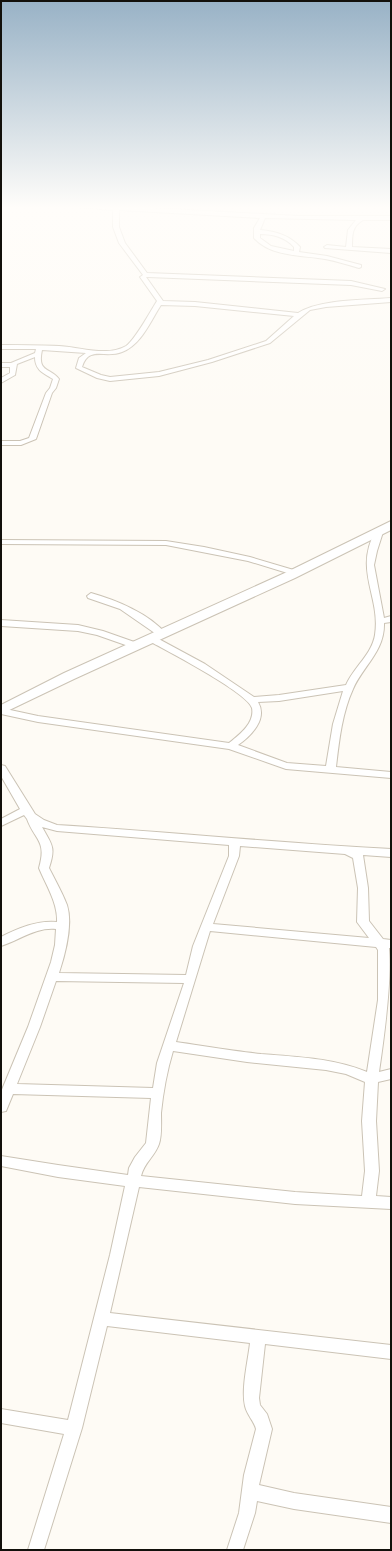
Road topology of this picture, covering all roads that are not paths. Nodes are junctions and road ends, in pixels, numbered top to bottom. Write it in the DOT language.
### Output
graph roads {
  1 [pos="144,278"];
  2 [pos="249,278"];
  3 [pos="382,289"];
  4 [pos="391,300"];
  5 [pos="159,303"];
  6 [pos="299,315"];
  7 [pos="1,346"];
  8 [pos="38,351"];
  9 [pos="91,352"];
  10 [pos="1,365"];
  11 [pos="13,365"];
  12 [pos="1,381"];
  13 [pos="1,443"];
  14 [pos="391,525"];
  15 [pos="379,532"];
  16 [pos="1,542"];
  17 [pos="294,573"];
  18 [pos="91,596"];
  19 [pos="391,620"];
  20 [pos="379,622"];
  21 [pos="1,623"];
  22 [pos="157,637"];
  23 [pos="137,646"];
  24 [pos="349,687"];
  25 [pos="252,700"];
  26 [pos="1,710"];
  27 [pos="231,746"];
  28 [pos="1,768"];
  29 [pos="331,770"];
  30 [pos="391,775"];
  31 [pos="28,815"];
  32 [pos="1,823"];
  33 [pos="235,841"];
  34 [pos="344,849"];
  35 [pos="391,853"];
  36 [pos="61,926"];
  37 [pos="207,927"];
  38 [pos="1,942"];
  39 [pos="378,942"];
  40 [pos="391,944"];
  41 [pos="51,977"];
  42 [pos="191,979"];
  43 [pos="169,1046"];
  44 [pos="391,1074"];
  45 [pos="372,1079"];
  46 [pos="9,1089"];
  47 [pos="158,1093"];
  48 [pos="1,1107"];
  49 [pos="1,1161"];
  50 [pos="134,1180"];
  51 [pos="368,1202"];
  52 [pos="391,1203"];
  53 [pos="102,1319"];
  54 [pos="258,1336"];
  55 [pos="391,1352"];
  56 [pos="1,1416"];
  57 [pos="74,1428"];
  58 [pos="249,1491"];
  59 [pos="391,1515"];
  60 [pos="36,1550"];
  61 [pos="235,1550"];
  1 -- 5 [label="street"];
  2 -- 3 [label="street"];
  4 -- 6 [label="street"];
  5 -- 6 [label="street"];
  5 -- 9 [label="street"];
  6 -- 9 [label="street"];
  7 -- 8 [label="street"];
  8 -- 9 [label="street"];
  8 -- 11 [label="street"];
  8 -- 13 [label="street"];
  10 -- 11 [label="street"];
  11 -- 12 [label="street"];
  14 -- 15 [label="street"];
  15 -- 17 [label="street"];
  15 -- 20 [label="street"];
  16 -- 17 [label="street"];
  17 -- 22 [label="street"];
  18 -- 22 [label="street"];
  19 -- 20 [label="street"];
  20 -- 24 [label="street"];
  21 -- 23 [label="street"];
  22 -- 23 [label="street"];
  22 -- 25 [label="street"];
  23 -- 26 [label="street"];
  24 -- 25 [label="street"];
  24 -- 29 [label="street"];
  25 -- 27 [label="street"];
  26 -- 27 [label="street"];
  27 -- 29 [label="street"];
  28 -- 31 [label="street"];
  29 -- 30 [label="street"];
  31 -- 32 [label="street"];
  31 -- 33 [label="street"];
  31 -- 36 [label="street"];
  33 -- 34 [label="street"];
  33 -- 37 [label="street"];
  34 -- 35 [label="street"];
  34 -- 39 [label="street"];
  36 -- 38 [label="street"];
  36 -- 41 [label="street"];
  37 -- 39 [label="street"];
  37 -- 42 [label="street"];
  39 -- 40 [label="street"];
  39 -- 45 [label="street"];
  41 -- 42 [label="street"];
  41 -- 46 [label="street"];
  42 -- 43 [label="street"];
  43 -- 45 [label="street"];
  43 -- 47 [label="street"];
  44 -- 45 [label="street"];
  45 -- 51 [label="street"];
  46 -- 47 [label="street"];
  46 -- 48 [label="street"];
  47 -- 50 [label="street"];
  49 -- 50 [label="street"];
  50 -- 51 [label="street"];
  50 -- 53 [label="street"];
  51 -- 52 [label="street"];
  53 -- 54 [label="street"];
  53 -- 57 [label="street"];
  54 -- 55 [label="street"];
  54 -- 58 [label="street"];
  56 -- 57 [label="street"];
  57 -- 60 [label="street"];
  58 -- 59 [label="street"];
  58 -- 61 [label="street"];
}
